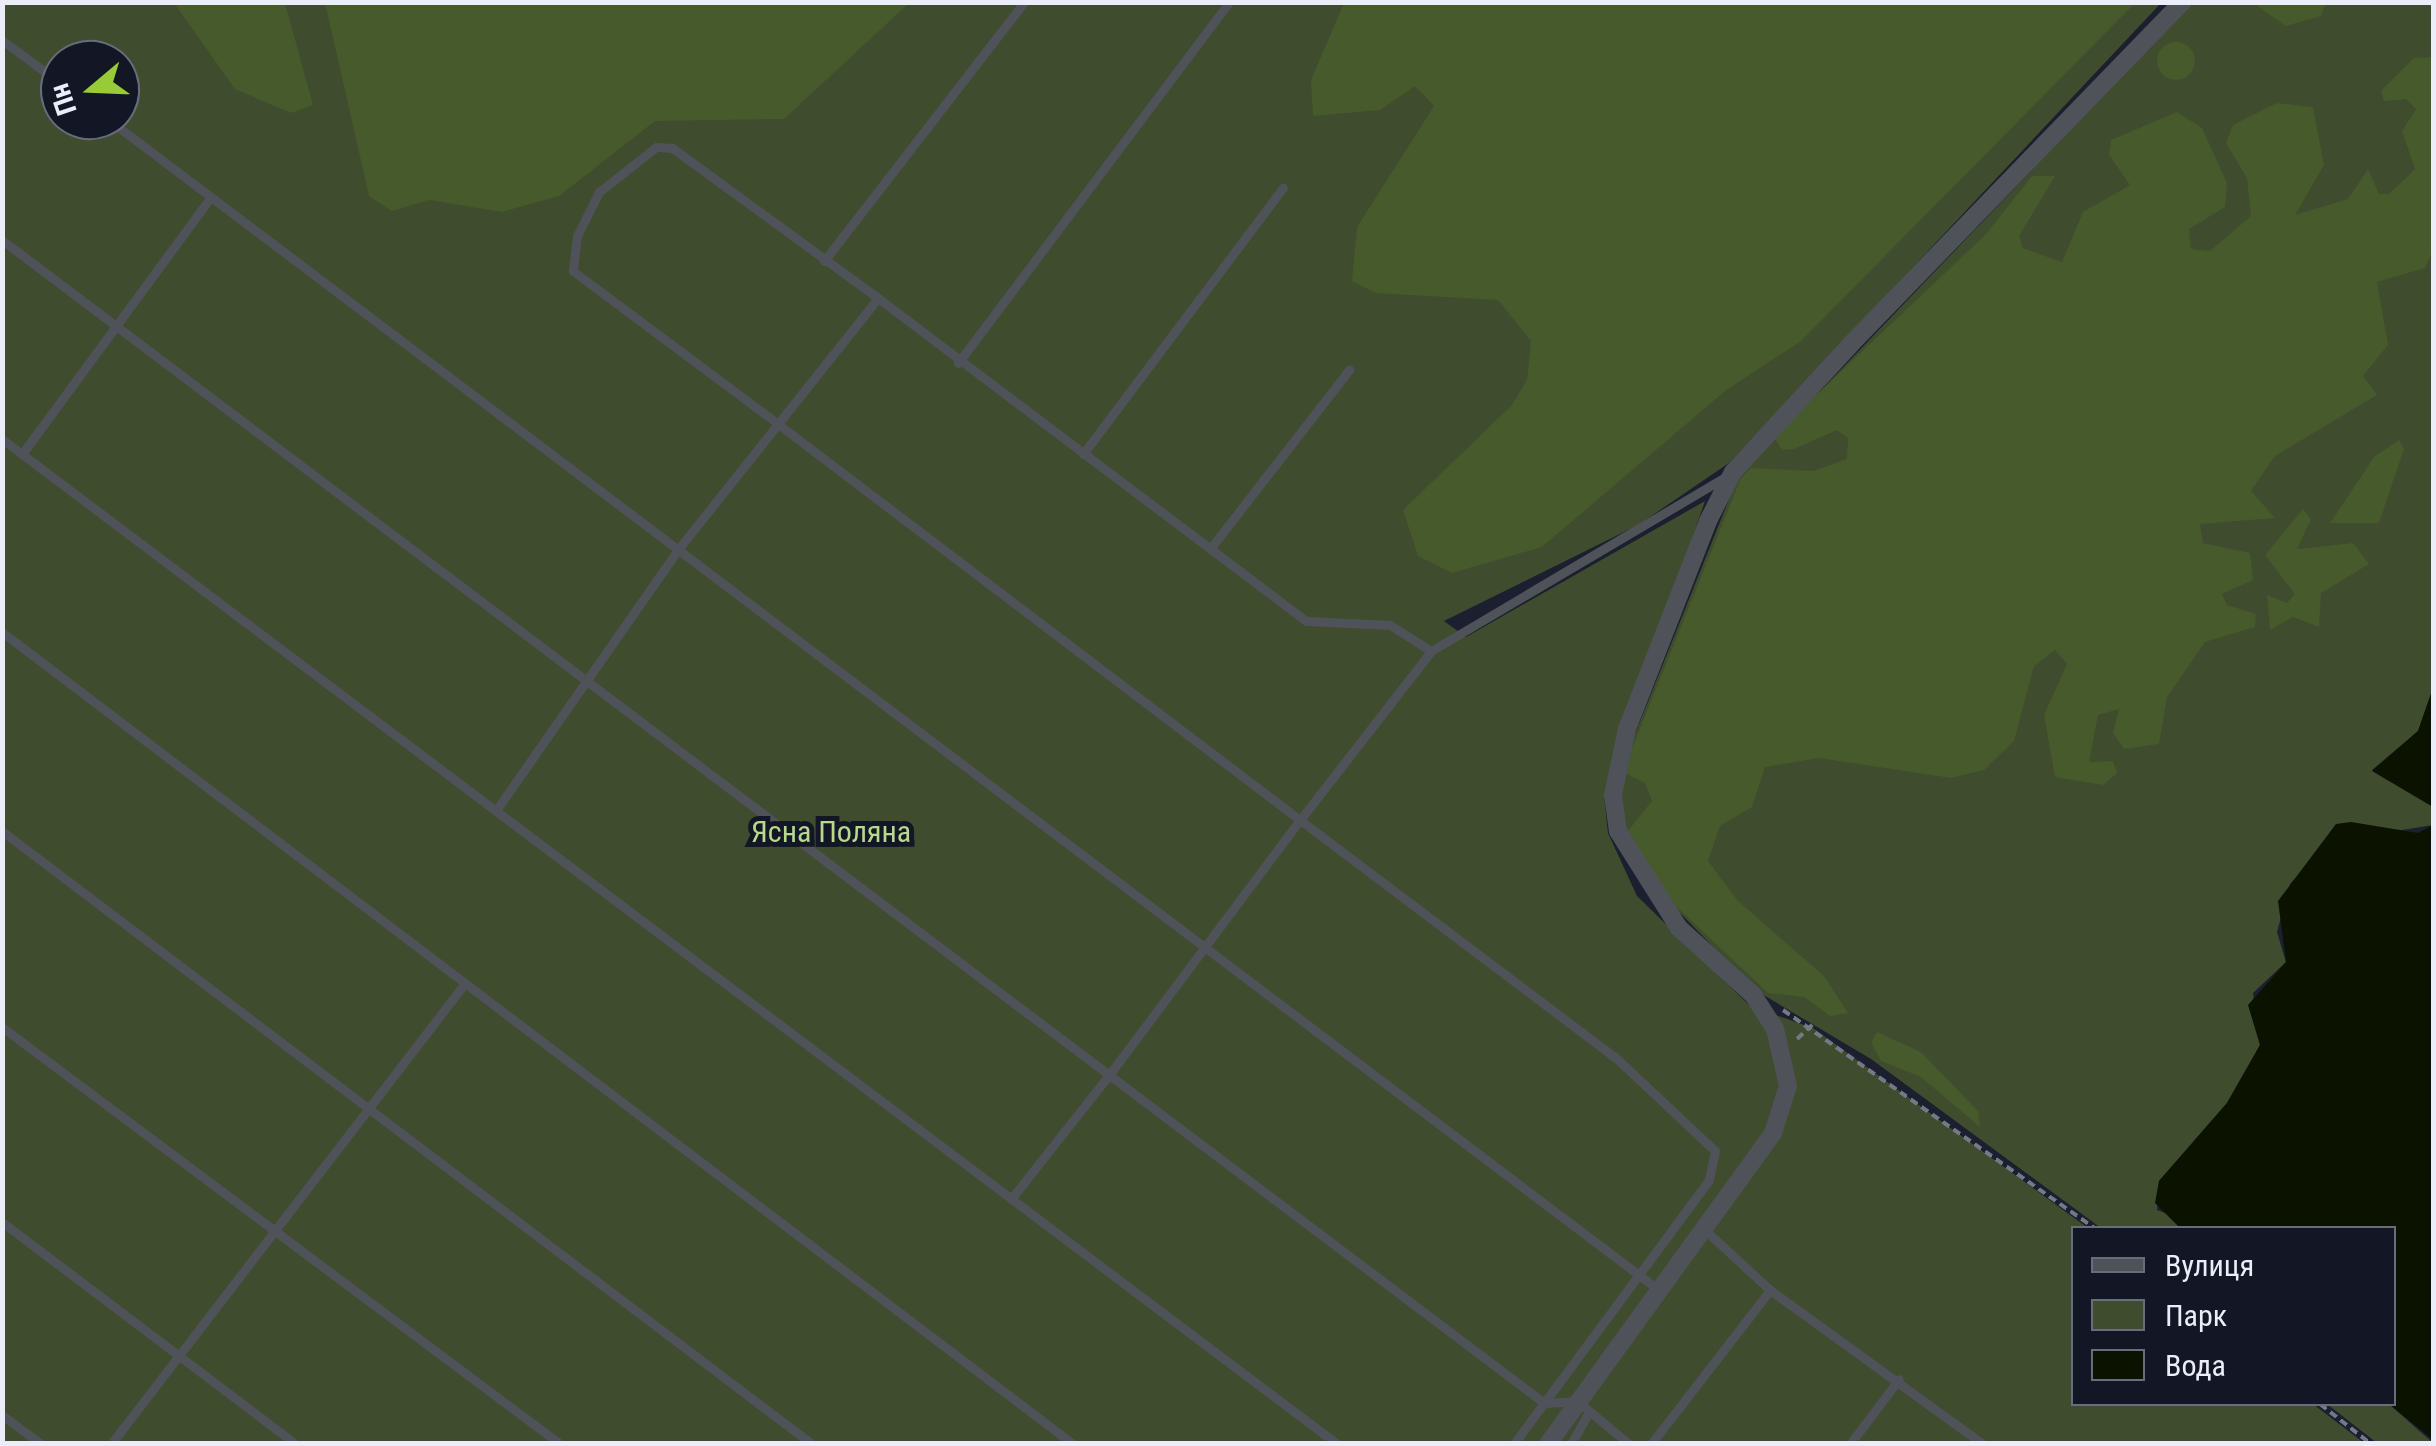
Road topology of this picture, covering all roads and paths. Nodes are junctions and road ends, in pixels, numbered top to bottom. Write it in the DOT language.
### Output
graph roads {
  1 [pos="1024,2"];
  2 [pos="1230,2"];
  3 [pos="2183,2"];
  4 [pos="2,40"];
  5 [pos="40,68"];
  6 [pos="135,140"];
  7 [pos="1284,188"];
  8 [pos="211,197"];
  9 [pos="2,240"];
  10 [pos="824,261"];
  11 [pos="878,298"];
  12 [pos="116,327"];
  13 [pos="958,363"];
  14 [pos="1349,370"];
  15 [pos="782,427"];
  16 [pos="2,440"];
  17 [pos="22,454"];
  18 [pos="1083,454"];
  19 [pos="1734,472"];
  20 [pos="680,547"];
  21 [pos="1210,549"];
  22 [pos="4,636"];
  23 [pos="1431,651"];
  24 [pos="588,679"];
  25 [pos="497,810"];
  26 [pos="1300,820"];
  27 [pos="2,830"];
  28 [pos="1205,948"];
  29 [pos="465,983"];
  30 [pos="1752,995"];
  31 [pos="1814,1024"];
  32 [pos="2,1028"];
  33 [pos="1785,1054"];
  34 [pos="1108,1075"];
  35 [pos="368,1108"];
  36 [pos="1011,1198"];
  37 [pos="2,1222"];
  38 [pos="2091,1226"];
  39 [pos="1705,1230"];
  40 [pos="274,1231"];
  41 [pos="1635,1273"];
  42 [pos="1770,1290"];
  43 [pos="1660,1291"];
  44 [pos="182,1356"];
  45 [pos="1900,1379"];
  46 [pos="1544,1403"];
  47 [pos="1583,1406"];
  48 [pos="2323,1406"];
  49 [pos="2,1414"];
  50 [pos="41,1444"];
  51 [pos="111,1444"];
  52 [pos="296,1444"];
  53 [pos="560,1444"];
  54 [pos="812,1444"];
  55 [pos="1073,1444"];
  56 [pos="1337,1444"];
  57 [pos="1514,1444"];
  58 [pos="1548,1444"];
  59 [pos="1571,1444"];
  60 [pos="1629,1444"];
  61 [pos="1651,1444"];
  62 [pos="1850,1444"];
  63 [pos="1982,1444"];
  64 [pos="2371,1444"];
  1 -- 10 [label="lane"];
  2 -- 13 [label="lane"];
  3 -- 19 [label="street"];
  4 -- 5 [label="lane"];
  6 -- 8 [label="lane"];
  7 -- 18 [label="lane"];
  8 -- 12 [label="lane"];
  8 -- 20 [label="lane"];
  9 -- 12 [label="lane"];
  10 -- 11 [label="lane"];
  10 -- 15 [label="lane"];
  11 -- 13 [label="lane"];
  11 -- 15 [label="lane"];
  12 -- 17 [label="lane"];
  12 -- 24 [label="lane"];
  13 -- 18 [label="lane"];
  14 -- 21 [label="lane"];
  15 -- 20 [label="lane"];
  15 -- 26 [label="lane"];
  16 -- 17 [label="lane"];
  17 -- 25 [label="lane"];
  18 -- 21 [label="lane"];
  19 -- 23 [label="lane"];
  19 -- 30 [label="street"];
  20 -- 24 [label="lane"];
  20 -- 28 [label="lane"];
  21 -- 23 [label="lane"];
  22 -- 29 [label="lane"];
  23 -- 26 [label="lane"];
  24 -- 25 [label="lane"];
  24 -- 34 [label="lane"];
  25 -- 36 [label="lane"];
  26 -- 28 [label="lane"];
  26 -- 41 [label="lane"];
  27 -- 35 [label="lane"];
  28 -- 34 [label="lane"];
  28 -- 41 [label="lane"];
  29 -- 35 [label="lane"];
  29 -- 55 [label="lane"];
  30 -- 31 [label="path"];
  30 -- 33 [label="street"];
  31 -- 33 [label="path"];
  31 -- 38 [label="path"];
  32 -- 40 [label="lane"];
  33 -- 39 [label="street"];
  34 -- 36 [label="lane"];
  34 -- 46 [label="lane"];
  35 -- 40 [label="lane"];
  35 -- 54 [label="lane"];
  36 -- 56 [label="lane"];
  37 -- 44 [label="lane"];
  39 -- 42 [label="lane"];
  39 -- 43 [label="street"];
  40 -- 44 [label="lane"];
  40 -- 53 [label="lane"];
  41 -- 43 [label="lane"];
  41 -- 46 [label="lane"];
  42 -- 45 [label="lane"];
  42 -- 61 [label="lane"];
  43 -- 47 [label="street"];
  44 -- 51 [label="lane"];
  44 -- 52 [label="lane"];
  45 -- 62 [label="lane"];
  45 -- 63 [label="lane"];
  46 -- 47 [label="lane"];
  46 -- 57 [label="lane"];
  47 -- 58 [label="street"];
  47 -- 59 [label="lane"];
  47 -- 60 [label="lane"];
  48 -- 64 [label="path"];
  49 -- 50 [label="lane"];
}
